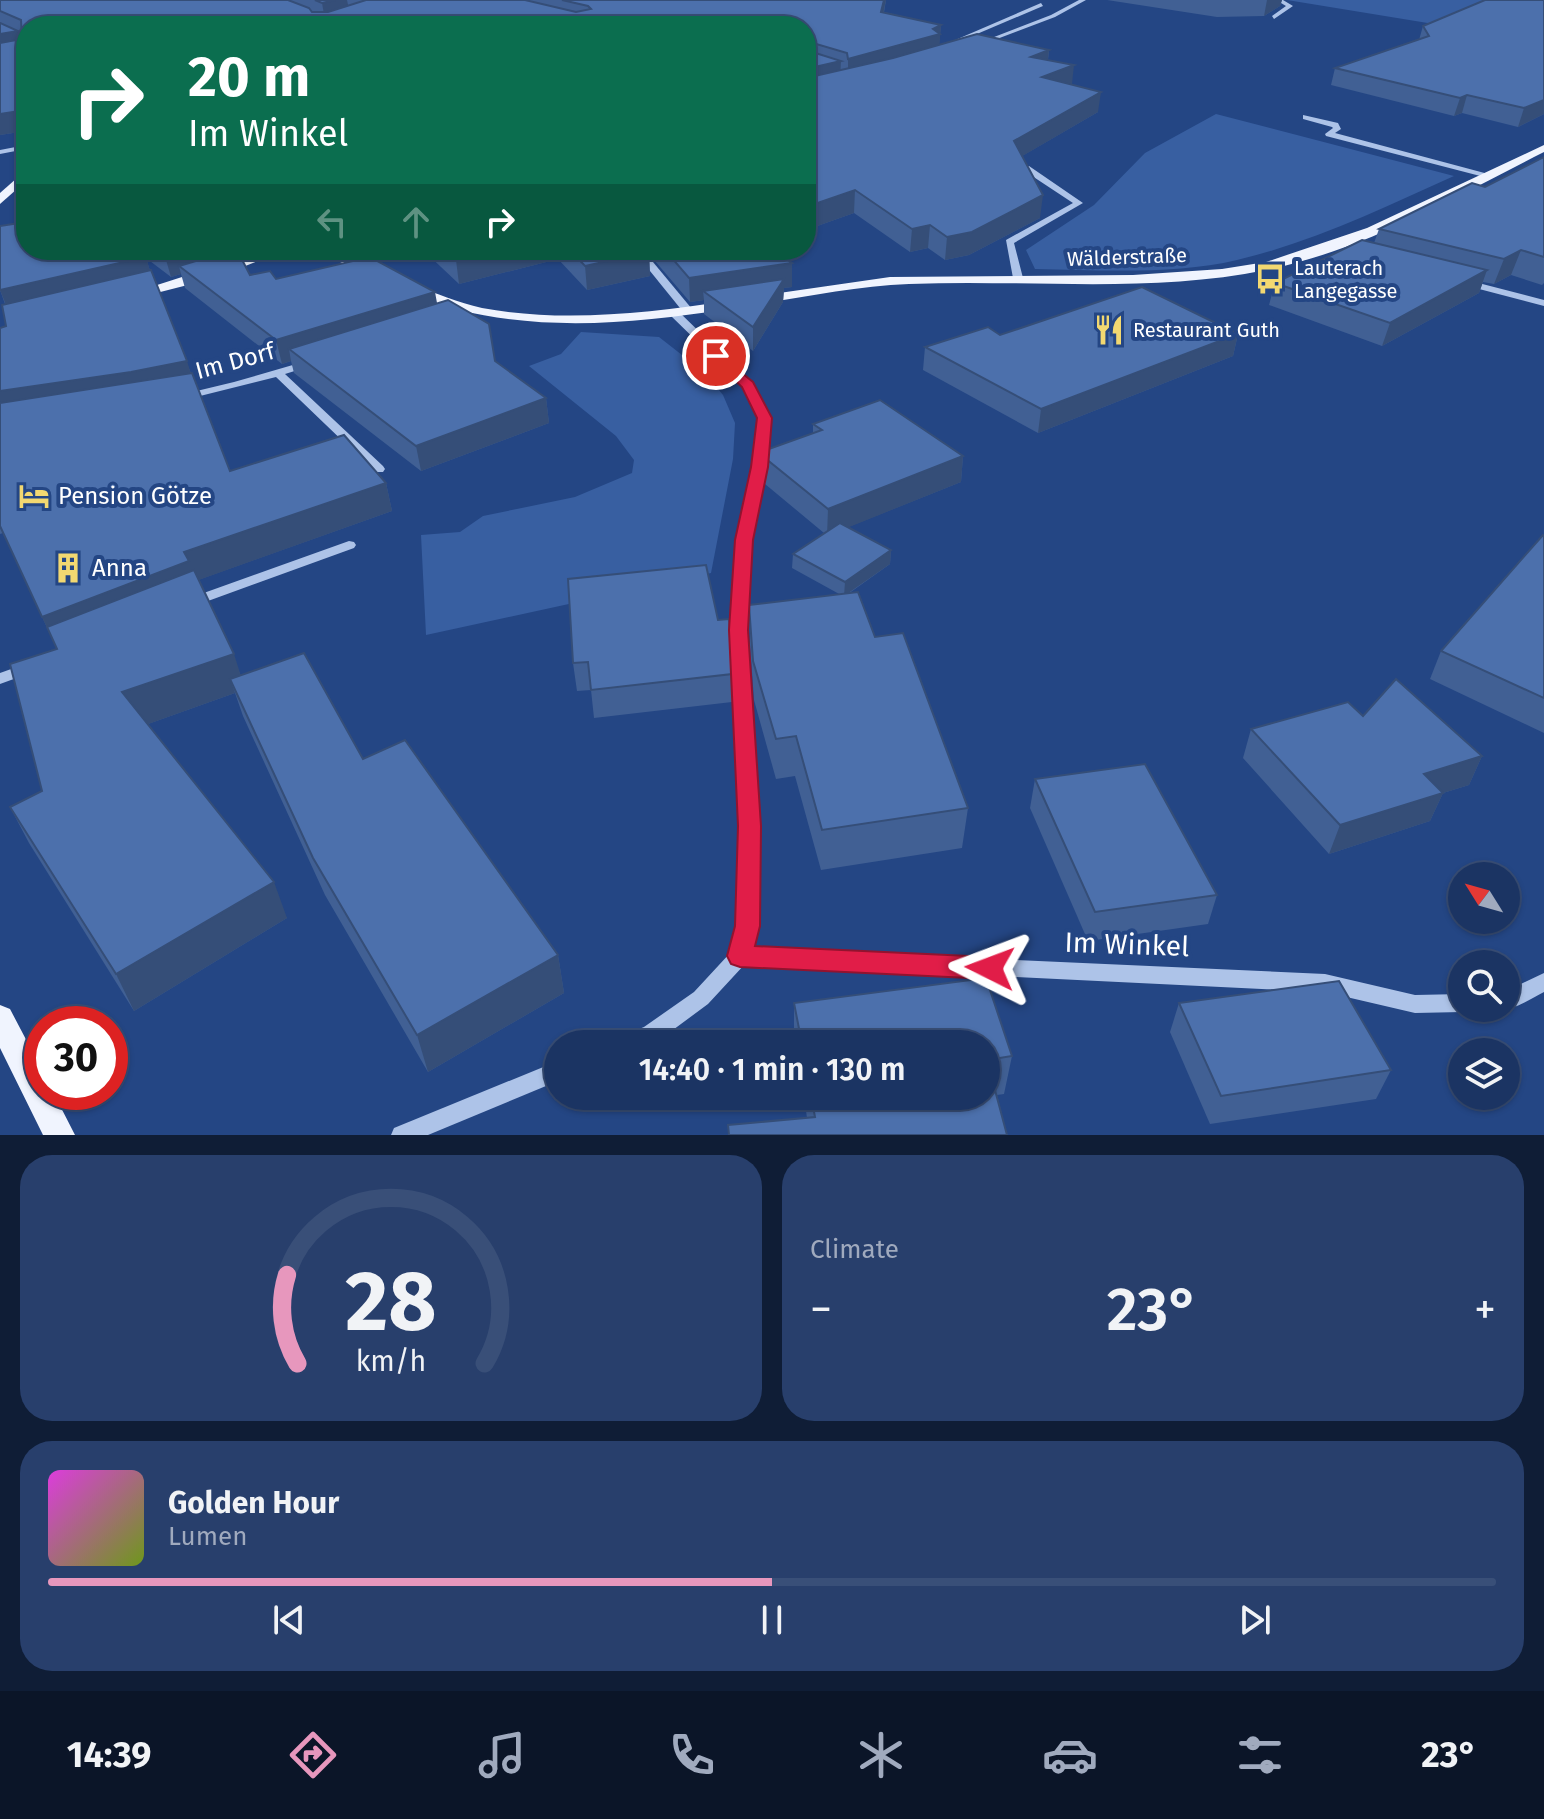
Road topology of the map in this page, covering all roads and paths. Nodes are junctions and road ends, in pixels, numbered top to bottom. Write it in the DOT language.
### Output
graph roads {
  1 [pos="1083,0"];
  2 [pos="1279,0"];
  3 [pos="1030,2"];
  4 [pos="1041,5"];
  5 [pos="1065,10"];
  6 [pos="1274,17"];
  7 [pos="972,46"];
  8 [pos="937,48"];
  9 [pos="957,51"];
  10 [pos="943,56"];
  11 [pos="1306,117"];
  12 [pos="1544,148"];
  13 [pos="1026,168"];
  14 [pos="1488,175"];
  15 [pos="16,184"];
  16 [pos="0,200"];
  17 [pos="1327,248"];
  18 [pos="1343,252"];
  19 [pos="251,260"];
  20 [pos="342,260"];
  21 [pos="645,260"];
  22 [pos="1018,278"];
  23 [pos="1451,279"];
  24 [pos="115,299"];
  25 [pos="1544,303"];
  26 [pos="474,309"];
  27 [pos="681,312"];
  28 [pos="451,317"];
  29 [pos="317,361"];
  30 [pos="278,373"];
  31 [pos="167,400"];
  32 [pos="379,469"];
  33 [pos="349,545"];
  34 [pos="179,606"];
  35 [pos="41,662"];
  36 [pos="0,679"];
  37 [pos="740,956"];
  38 [pos="1544,982"];
  39 [pos="1520,994"];
  40 [pos="1448,1003"];
  41 [pos="0,1018"];
  42 [pos="657,1030"];
  43 [pos="544,1077"];
  44 [pos="59,1135"];
  45 [pos="402,1135"];
  1 -- 5 [label="street"];
  2 -- 6 [label="street"];
  3 -- 4 [label="street"];
  4 -- 5 [label="street"];
  4 -- 8 [label="street"];
  5 -- 7 [label="street"];
  9 -- 10 [label="street"];
  11 -- 14 [label="street"];
  12 -- 14 [label="main road, Wälderstraße"];
  13 -- 22 [label="street"];
  14 -- 17 [label="main road, Wälderstraße"];
  15 -- 16 [label="main road"];
  17 -- 18 [label="street"];
  17 -- 22 [label="main road, Wälderstraße"];
  19 -- 24 [label="main road"];
  20 -- 26 [label="main road, Wälderstraße"];
  21 -- 27 [label="street"];
  22 -- 27 [label="main road, Wälderstraße"];
  23 -- 25 [label="street"];
  26 -- 27 [label="main road, Wälderstraße"];
  26 -- 28 [label="street"];
  27 -- 37 [label="street"];
  29 -- 30 [label="street, Im Dorf"];
  30 -- 31 [label="street, Im Dorf"];
  30 -- 32 [label="street"];
  33 -- 34 [label="street"];
  35 -- 36 [label="street"];
  37 -- 40 [label="street, Im Winkel"];
  37 -- 42 [label="street"];
  38 -- 39 [label="street"];
  41 -- 44 [label="main road"];
  43 -- 45 [label="street"];
}
